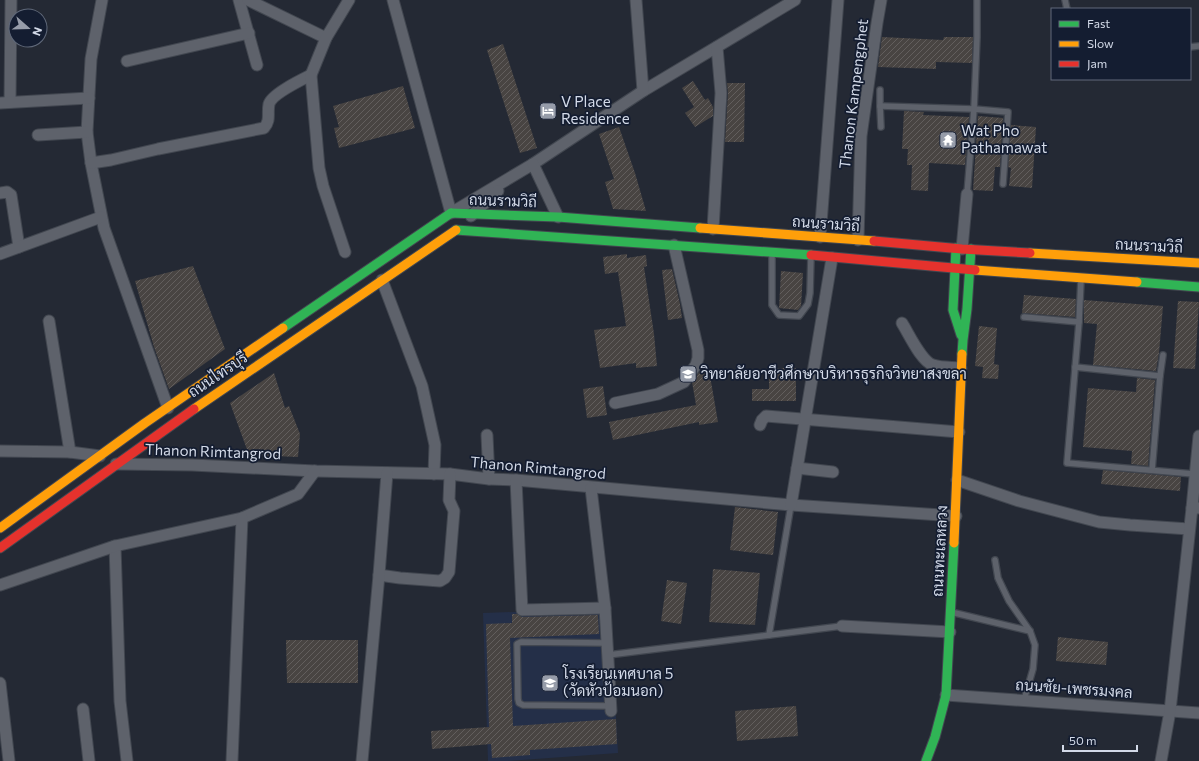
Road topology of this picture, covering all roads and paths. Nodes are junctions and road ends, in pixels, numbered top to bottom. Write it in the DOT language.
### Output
graph roads {
  1 [pos="11,0"];
  2 [pos="102,0"];
  3 [pos="239,0"];
  4 [pos="248,0"];
  5 [pos="349,0"];
  6 [pos="393,0"];
  7 [pos="636,0"];
  8 [pos="838,0"];
  9 [pos="882,0"];
  10 [pos="977,0"];
  11 [pos="790,1"];
  12 [pos="249,33"];
  13 [pos="326,38"];
  14 [pos="717,47"];
  15 [pos="127,61"];
  16 [pos="257,65"];
  17 [pos="311,75"];
  18 [pos="880,90"];
  19 [pos="643,91"];
  20 [pos="89,98"];
  21 [pos="5,102"];
  22 [pos="880,106"];
  23 [pos="974,109"];
  24 [pos="881,127"];
  25 [pos="87,132"];
  26 [pos="38,135"];
  27 [pos="91,163"];
  28 [pos="534,164"];
  29 [pos="515,176"];
  30 [pos="1003,184"];
  31 [pos="0,193"];
  32 [pos="967,194"];
  33 [pos="452,213"];
  34 [pos="473,214"];
  35 [pos="101,217"];
  36 [pos="558,217"];
  37 [pos="713,229"];
  38 [pos="456,230"];
  39 [pos="820,237"];
  40 [pos="858,240"];
  41 [pos="674,245"];
  42 [pos="19,246"];
  43 [pos="963,249"];
  44 [pos="345,252"];
  45 [pos="772,253"];
  46 [pos="0,254"];
  47 [pos="811,255"];
  48 [pos="832,258"];
  49 [pos="1199,263"];
  50 [pos="954,268"];
  51 [pos="970,269"];
  52 [pos="1082,278"];
  53 [pos="382,280"];
  54 [pos="1199,287"];
  55 [pos="1024,317"];
  56 [pos="49,321"];
  57 [pos="1079,322"];
  58 [pos="902,323"];
  59 [pos="963,340"];
  60 [pos="1163,355"];
  61 [pos="1075,367"];
  62 [pos="961,368"];
  63 [pos="1160,376"];
  64 [pos="615,403"];
  65 [pos="168,408"];
  66 [pos="805,419"];
  67 [pos="760,425"];
  68 [pos="958,432"];
  69 [pos="487,435"];
  70 [pos="1199,436"];
  71 [pos="0,451"];
  72 [pos="70,452"];
  73 [pos="100,456"];
  74 [pos="116,464"];
  75 [pos="797,468"];
  76 [pos="1152,470"];
  77 [pos="315,471"];
  78 [pos="833,472"];
  79 [pos="387,473"];
  80 [pos="434,474"];
  81 [pos="450,474"];
  82 [pos="1194,474"];
  83 [pos="489,479"];
  84 [pos="516,480"];
  85 [pos="957,480"];
  86 [pos="591,488"];
  87 [pos="791,505"];
  88 [pos="1195,508"];
  89 [pos="956,516"];
  90 [pos="242,518"];
  91 [pos="0,528"];
  92 [pos="1189,529"];
  93 [pos="115,546"];
  94 [pos="0,548"];
  95 [pos="995,560"];
  96 [pos="379,575"];
  97 [pos="0,585"];
  98 [pos="605,608"];
  99 [pos="951,612"];
  100 [pos="842,626"];
  101 [pos="1030,631"];
  102 [pos="950,632"];
  103 [pos="769,635"];
  104 [pos="608,643"];
  105 [pos="608,655"];
  106 [pos="0,683"];
  107 [pos="946,695"];
  108 [pos="1024,700"];
  109 [pos="83,709"];
  110 [pos="611,709"];
  111 [pos="1170,711"];
  112 [pos="1199,713"];
  113 [pos="9,761"];
  114 [pos="89,761"];
  115 [pos="127,761"];
  116 [pos="232,761"];
  117 [pos="362,761"];
  118 [pos="926,761"];
  119 [pos="1161,761"];
  1 -- 21 [label="street"];
  2 -- 20 [label="street"];
  3 -- 12 [label="street"];
  4 -- 13 [label="street"];
  5 -- 13 [label="street"];
  6 -- 33 [label="street"];
  7 -- 19 [label="street"];
  8 -- 39 [label="street"];
  9 -- 40 [label="street, Thanon Kampengphet"];
  10 -- 23 [label="lane"];
  11 -- 14 [label="street"];
  12 -- 15 [label="street"];
  12 -- 16 [label="street"];
  13 -- 17 [label="street"];
  14 -- 19 [label="street"];
  14 -- 37 [label="street"];
  17 -- 27 [label="street"];
  17 -- 44 [label="street"];
  18 -- 22 [label="lane"];
  19 -- 28 [label="street"];
  20 -- 21 [label="street"];
  20 -- 25 [label="street"];
  22 -- 23 [label="lane"];
  22 -- 24 [label="lane"];
  23 -- 30 [label="lane"];
  23 -- 32 [label="lane"];
  25 -- 26 [label="street"];
  25 -- 27 [label="street"];
  27 -- 35 [label="street"];
  28 -- 29 [label="street"];
  28 -- 36 [label="street"];
  29 -- 33 [label="street"];
  29 -- 34 [label="street"];
  31 -- 42 [label="street"];
  32 -- 43 [label="street"];
  33 -- 34 [label="main road, ถนนรามวิถี"];
  33 -- 38 [label="main road"];
  33 -- 65 [label="main road, ถนนไทรบุรี"];
  34 -- 36 [label="main road, ถนนรามวิถี"];
  34 -- 38 [label="street"];
  35 -- 42 [label="street"];
  35 -- 65 [label="street"];
  36 -- 37 [label="main road, ถนนรามวิถี"];
  37 -- 39 [label="main road, ถนนรามวิถี"];
  38 -- 41 [label="main road, ถนนรามวิถี"];
  38 -- 53 [label="main road, ถนนไทรบุรี"];
  39 -- 40 [label="main road, ถนนรามวิถี"];
  40 -- 43 [label="main road, ถนนรามวิถี"];
  41 -- 45 [label="main road, ถนนรามวิถี"];
  41 -- 64 [label="street"];
  42 -- 46 [label="street"];
  43 -- 49 [label="main road, ถนนรามวิถี"];
  43 -- 50 [label="main road, ถนนทะเลหลวง"];
  43 -- 51 [label="main road, ถนนทะเลหลวง"];
  45 -- 47 [label="main road, ถนนรามวิถี"];
  45 -- 47 [label="lane"];
  47 -- 48 [label="main road, ถนนรามวิถี"];
  48 -- 50 [label="main road, ถนนรามวิถี"];
  48 -- 66 [label="street"];
  50 -- 51 [label="main road, ถนนรามวิถี"];
  50 -- 59 [label="main road, ถนนทะเลหลวง"];
  51 -- 52 [label="main road, ถนนรามวิถี"];
  51 -- 59 [label="main road, ถนนทะเลหลวง"];
  52 -- 54 [label="main road, ถนนรามวิถี"];
  52 -- 57 [label="lane"];
  53 -- 74 [label="main road, ถนนไทรบุรี"];
  53 -- 80 [label="street"];
  55 -- 57 [label="lane"];
  56 -- 72 [label="street"];
  57 -- 61 [label="lane"];
  58 -- 62 [label="street"];
  59 -- 62 [label="main road, ถนนทะเลหลวง"];
  60 -- 63 [label="lane"];
  61 -- 63 [label="lane"];
  61 -- 76 [label="lane"];
  62 -- 68 [label="main road, ถนนทะเลหลวง"];
  63 -- 76 [label="lane"];
  65 -- 73 [label="main road, ถนนไทรบุรี"];
  66 -- 67 [label="street"];
  66 -- 68 [label="street"];
  66 -- 75 [label="street"];
  68 -- 85 [label="main road, ถนนทะเลหลวง"];
  69 -- 83 [label="street"];
  70 -- 82 [label="street"];
  71 -- 72 [label="street"];
  72 -- 73 [label="street"];
  73 -- 91 [label="main road, ถนนไทรบุรี"];
  74 -- 77 [label="street, Thanon Rimtangrod"];
  74 -- 94 [label="main road, ถนนไทรบุรี"];
  75 -- 78 [label="street"];
  75 -- 87 [label="street"];
  76 -- 82 [label="lane"];
  77 -- 79 [label="street, Thanon Rimtangrod"];
  77 -- 90 [label="street"];
  79 -- 80 [label="street, Thanon Rimtangrod"];
  79 -- 96 [label="street"];
  80 -- 81 [label="street, Thanon Rimtangrod"];
  81 -- 83 [label="street, Thanon Rimtangrod"];
  81 -- 96 [label="street"];
  82 -- 88 [label="street"];
  83 -- 84 [label="street, Thanon Rimtangrod"];
  84 -- 86 [label="street, Thanon Rimtangrod"];
  84 -- 98 [label="street"];
  85 -- 89 [label="main road, ถนนทะเลหลวง"];
  85 -- 92 [label="street"];
  86 -- 87 [label="street, Thanon Rimtangrod"];
  86 -- 98 [label="street"];
  87 -- 89 [label="street, Thanon Rimtangrod"];
  87 -- 103 [label="lane"];
  88 -- 92 [label="street"];
  89 -- 99 [label="main road, ถนนทะเลหลวง"];
  90 -- 93 [label="street"];
  90 -- 116 [label="street"];
  92 -- 111 [label="street"];
  93 -- 97 [label="street"];
  93 -- 115 [label="street"];
  95 -- 101 [label="lane"];
  96 -- 117 [label="street"];
  98 -- 104 [label="street"];
  99 -- 101 [label="lane"];
  99 -- 102 [label="main road, ถนนทะเลหลวง"];
  100 -- 102 [label="street"];
  100 -- 103 [label="lane"];
  101 -- 108 [label="lane"];
  102 -- 107 [label="main road, ถนนทะเลหลวง"];
  103 -- 105 [label="lane"];
  104 -- 105 [label="street"];
  104 -- 110 [label="lane"];
  105 -- 110 [label="street"];
  106 -- 113 [label="street"];
  107 -- 108 [label="street, ถนนชัย-เพชรมงคล"];
  107 -- 118 [label="main road, ถนนทะเลหลวง"];
  108 -- 111 [label="street, ถนนชัย-เพชรมงคล"];
  109 -- 114 [label="street"];
  111 -- 112 [label="street, ถนนชัย-เพชรมงคล"];
  111 -- 119 [label="street"];
}
